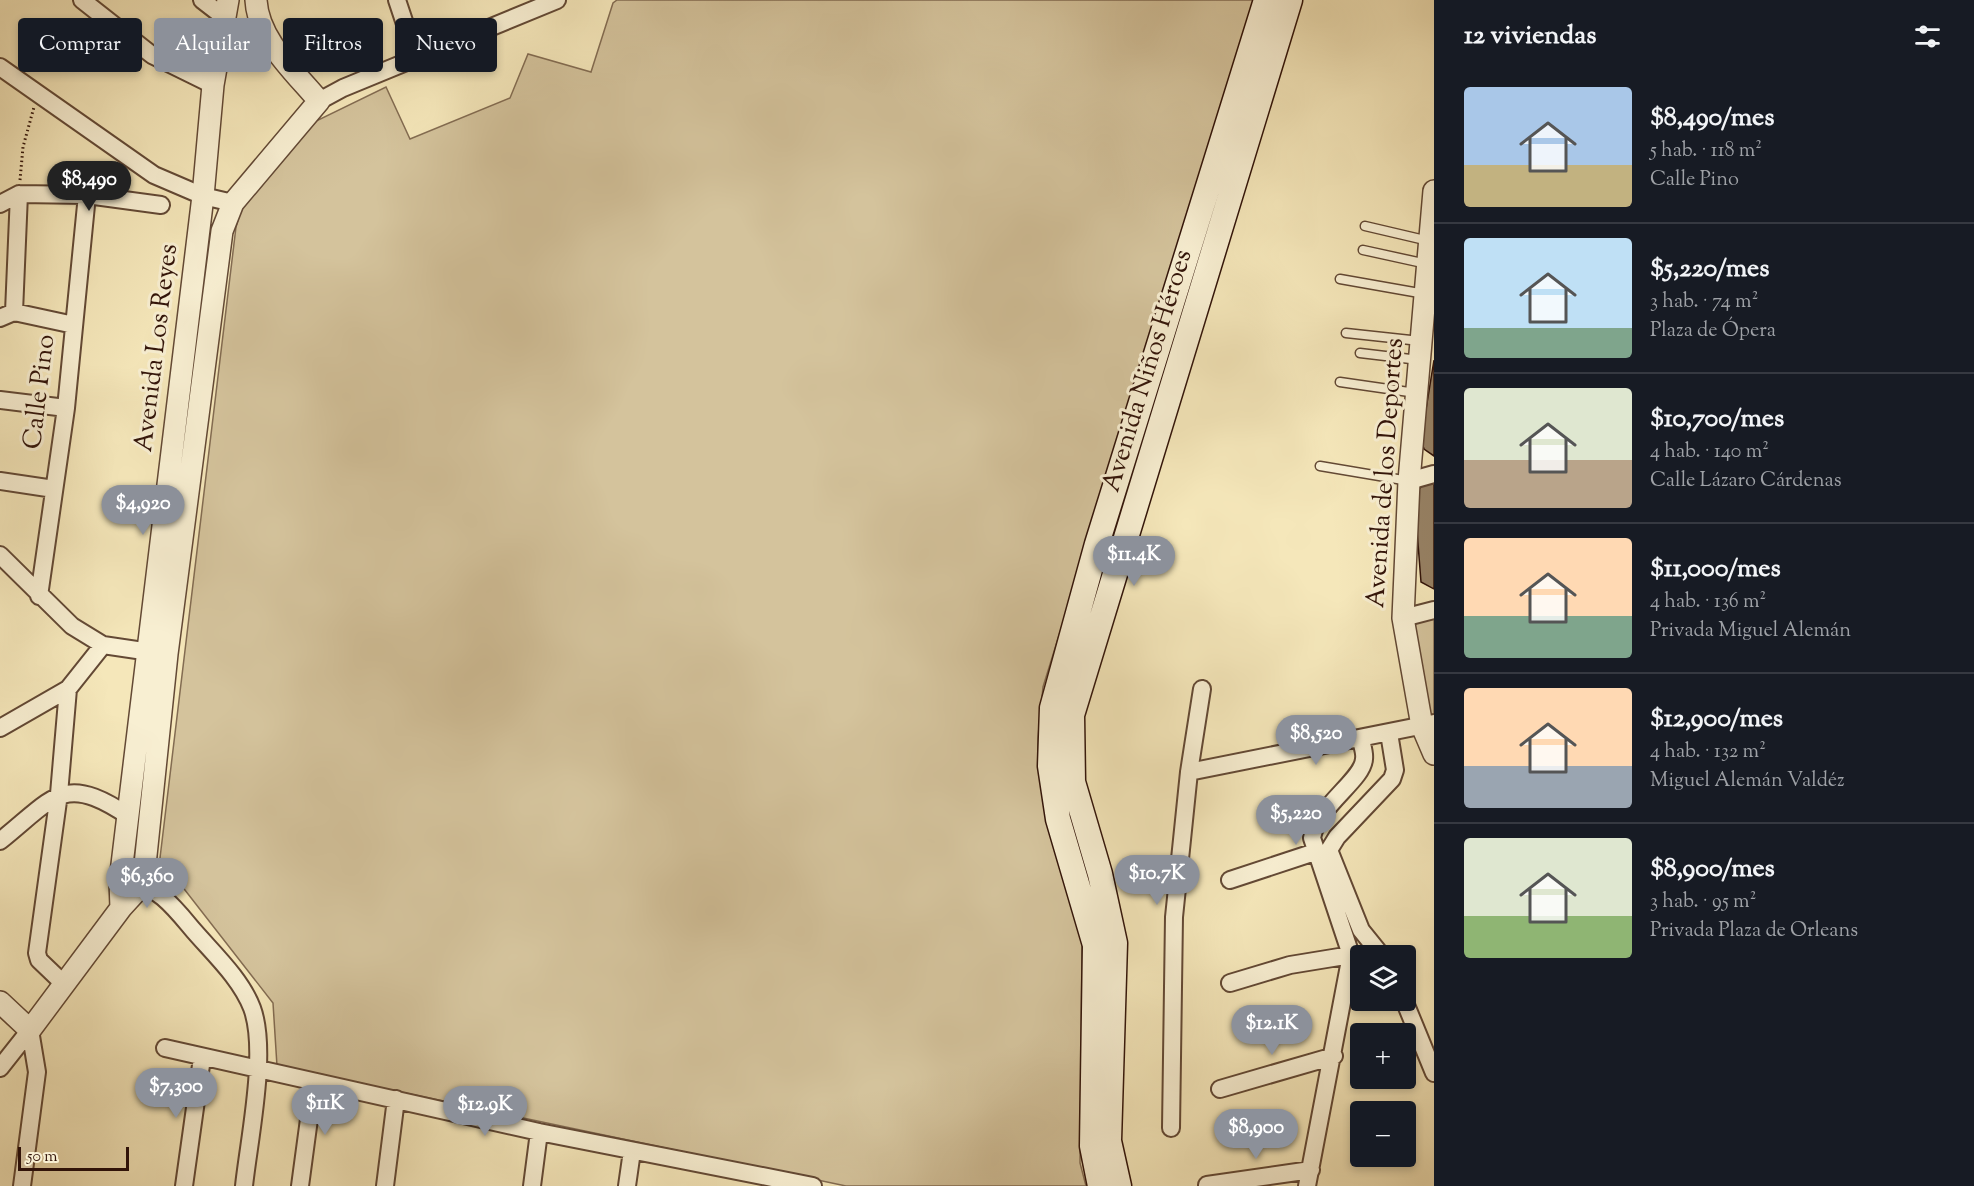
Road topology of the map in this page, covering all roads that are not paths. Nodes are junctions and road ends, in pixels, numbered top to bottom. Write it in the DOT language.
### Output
graph roads {
  1 [pos="82,0"];
  2 [pos="202,0"];
  3 [pos="256,0"];
  4 [pos="397,0"];
  5 [pos="1266,0"];
  6 [pos="1290,0"];
  7 [pos="551,1"];
  8 [pos="226,9"];
  9 [pos="403,18"];
  10 [pos="497,23"];
  11 [pos="395,66"];
  12 [pos="0,67"];
  13 [pos="213,85"];
  14 [pos="319,101"];
  15 [pos="1434,191"];
  16 [pos="19,194"];
  17 [pos="87,195"];
  18 [pos="203,196"];
  19 [pos="233,203"];
  20 [pos="0,204"];
  21 [pos="160,205"];
  22 [pos="1365,226"];
  23 [pos="1431,235"];
  24 [pos="1363,250"];
  25 [pos="1428,264"];
  26 [pos="1340,279"];
  27 [pos="1425,294"];
  28 [pos="7,315"];
  29 [pos="75,325"];
  30 [pos="1346,333"];
  31 [pos="1423,351"];
  32 [pos="1360,353"];
  33 [pos="1340,382"];
  34 [pos="1416,393"];
  35 [pos="0,400"];
  36 [pos="66,408"];
  37 [pos="1320,466"];
  38 [pos="1434,474"];
  39 [pos="0,481"];
  40 [pos="1409,481"];
  41 [pos="54,489"];
  42 [pos="1097,544"];
  43 [pos="1123,552"];
  44 [pos="0,555"];
  45 [pos="39,596"];
  46 [pos="1434,610"];
  47 [pos="1403,618"];
  48 [pos="103,645"];
  49 [pos="158,653"];
  50 [pos="68,689"];
  51 [pos="1202,689"];
  52 [pos="2,724"];
  53 [pos="1428,724"];
  54 [pos="1389,733"];
  55 [pos="1361,740"];
  56 [pos="1434,754"];
  57 [pos="1189,772"];
  58 [pos="59,794"];
  59 [pos="130,817"];
  60 [pos="0,841"];
  61 [pos="1315,852"];
  62 [pos="1230,880"];
  63 [pos="120,881"];
  64 [pos="143,884"];
  65 [pos="122,908"];
  66 [pos="1352,945"];
  67 [pos="1373,945"];
  68 [pos="1350,957"];
  69 [pos="63,983"];
  70 [pos="1230,983"];
  71 [pos="1350,983"];
  72 [pos="0,1002"];
  73 [pos="1409,1011"];
  74 [pos="30,1030"];
  75 [pos="165,1048"];
  76 [pos="1334,1056"];
  77 [pos="202,1058"];
  78 [pos="0,1068"];
  79 [pos="256,1070"];
  80 [pos="1434,1073"];
  81 [pos="314,1082"];
  82 [pos="1220,1089"];
  83 [pos="396,1099"];
  84 [pos="1171,1128"];
  85 [pos="539,1132"];
  86 [pos="632,1151"];
  87 [pos="1309,1178"];
  88 [pos="1207,1185"];
  89 [pos="22,1186"];
  90 [pos="184,1186"];
  91 [pos="244,1186"];
  92 [pos="300,1186"];
  93 [pos="385,1186"];
  94 [pos="532,1186"];
  95 [pos="627,1186"];
  96 [pos="813,1186"];
  97 [pos="1100,1186"];
  98 [pos="1119,1186"];
  1 -- 13 [label="street"];
  2 -- 8 [label="street"];
  3 -- 14 [label="street"];
  4 -- 9 [label="street"];
  5 -- 42 [label="main road, Avenida Niños Héroes"];
  6 -- 43 [label="main road, Avenida Niños Héroes"];
  7 -- 10 [label="street"];
  8 -- 13 [label="street, Avenida Los Reyes"];
  11 -- 14 [label="street"];
  12 -- 18 [label="street"];
  13 -- 18 [label="street, Avenida Los Reyes"];
  14 -- 19 [label="street, Avenida Los Reyes"];
  15 -- 23 [label="street, Avenida de los Deportes"];
  16 -- 17 [label="street"];
  16 -- 20 [label="street"];
  16 -- 28 [label="street"];
  17 -- 21 [label="street"];
  17 -- 29 [label="street, Calle Pino"];
  18 -- 19 [label="street"];
  18 -- 49 [label="street, Avenida Los Reyes"];
  19 -- 49 [label="street, Avenida Los Reyes"];
  22 -- 23 [label="lane"];
  23 -- 25 [label="street, Avenida de los Deportes"];
  24 -- 25 [label="lane"];
  25 -- 27 [label="street, Avenida de los Deportes"];
  26 -- 27 [label="lane"];
  27 -- 31 [label="street, Avenida de los Deportes"];
  28 -- 29 [label="street"];
  29 -- 36 [label="street, Calle Pino"];
  30 -- 31 [label="lane"];
  31 -- 32 [label="lane"];
  31 -- 34 [label="street, Avenida de los Deportes"];
  33 -- 34 [label="lane"];
  34 -- 40 [label="street, Avenida de los Deportes"];
  35 -- 36 [label="street"];
  36 -- 41 [label="street, Calle Pino"];
  37 -- 40 [label="lane"];
  38 -- 40 [label="street"];
  39 -- 41 [label="street"];
  40 -- 47 [label="street, Avenida de los Deportes"];
  41 -- 45 [label="street, Calle Pino"];
  42 -- 43 [label="street"];
  42 -- 97 [label="main road, Avenida Niños Héroes"];
  43 -- 98 [label="main road, Avenida Niños Héroes"];
  44 -- 45 [label="street"];
  45 -- 48 [label="street"];
  46 -- 47 [label="street"];
  47 -- 53 [label="street, Avenida de los Deportes"];
  48 -- 49 [label="street"];
  48 -- 50 [label="street"];
  49 -- 59 [label="street, Avenida Los Reyes"];
  49 -- 64 [label="street, Avenida Los Reyes"];
  50 -- 52 [label="street"];
  50 -- 58 [label="street"];
  51 -- 57 [label="street"];
  53 -- 54 [label="street"];
  53 -- 56 [label="street, Avenida de los Deportes"];
  54 -- 55 [label="street"];
  54 -- 67 [label="street"];
  55 -- 57 [label="street"];
  55 -- 61 [label="street"];
  57 -- 84 [label="street"];
  58 -- 59 [label="street"];
  58 -- 60 [label="street"];
  58 -- 69 [label="street"];
  59 -- 63 [label="street, Avenida Los Reyes"];
  61 -- 62 [label="street"];
  61 -- 66 [label="street"];
  63 -- 64 [label="street"];
  63 -- 65 [label="street, Avenida Los Reyes"];
  64 -- 65 [label="street"];
  64 -- 79 [label="street"];
  65 -- 69 [label="street"];
  68 -- 70 [label="street"];
  69 -- 74 [label="street"];
  71 -- 76 [label="street"];
  72 -- 74 [label="street"];
  73 -- 80 [label="street"];
  74 -- 78 [label="street"];
  74 -- 89 [label="street"];
  75 -- 77 [label="street"];
  76 -- 82 [label="street"];
  76 -- 87 [label="street"];
  77 -- 79 [label="street"];
  77 -- 90 [label="street"];
  79 -- 81 [label="street"];
  79 -- 91 [label="street"];
  81 -- 83 [label="street"];
  81 -- 92 [label="street"];
  83 -- 85 [label="street"];
  83 -- 93 [label="street"];
  85 -- 86 [label="street"];
  85 -- 94 [label="street"];
  86 -- 95 [label="street"];
  86 -- 96 [label="street"];
  87 -- 88 [label="street"];
}
